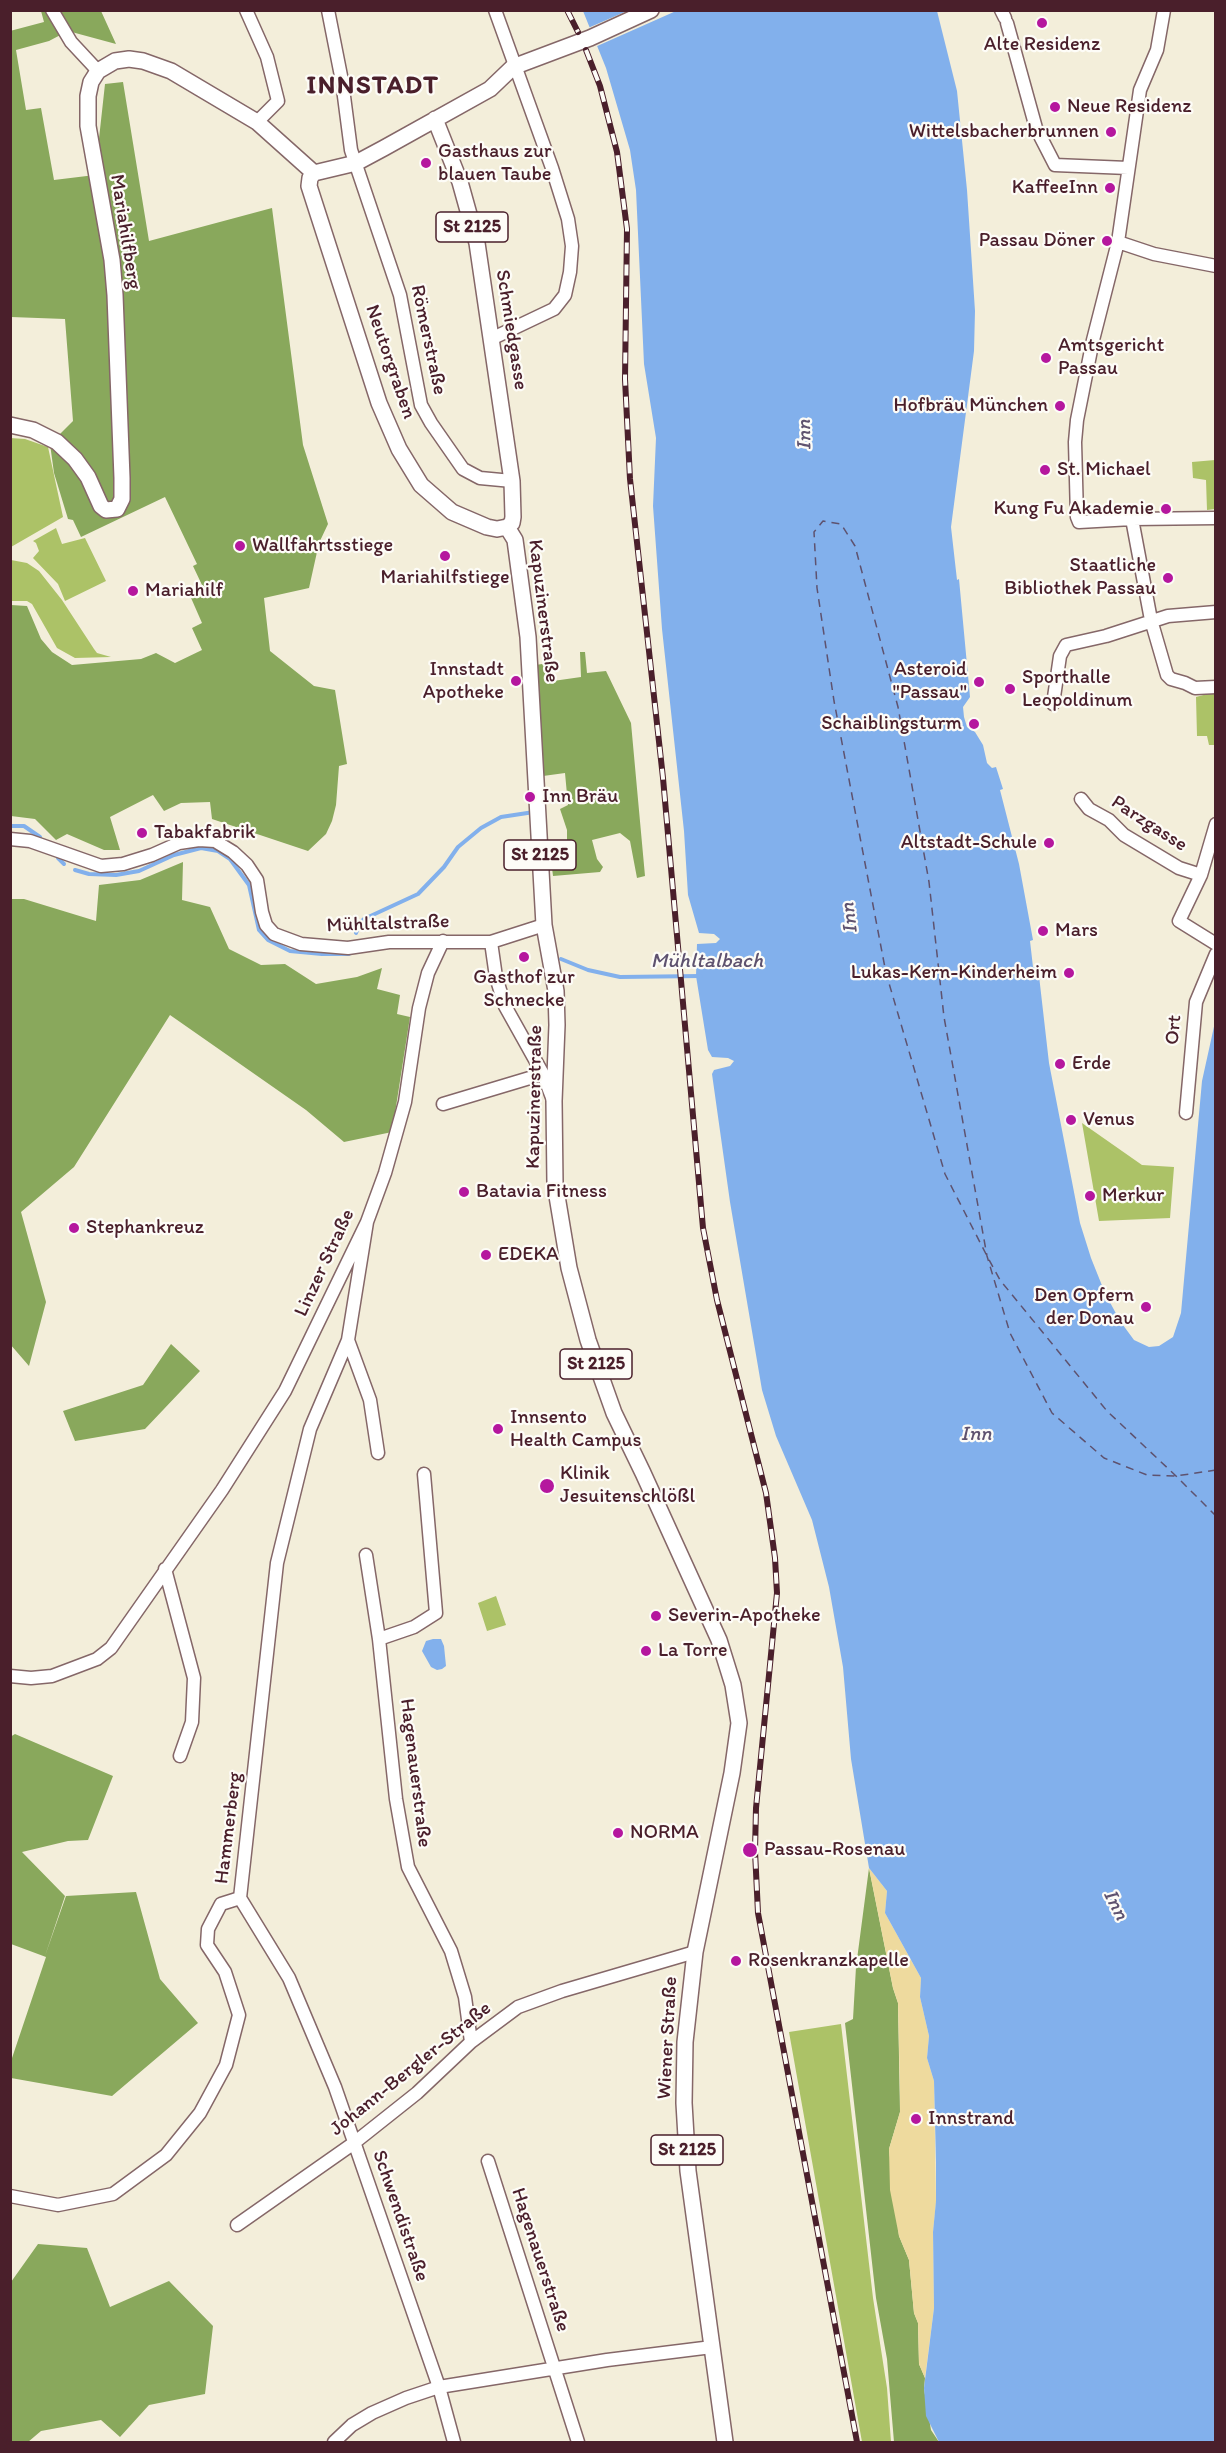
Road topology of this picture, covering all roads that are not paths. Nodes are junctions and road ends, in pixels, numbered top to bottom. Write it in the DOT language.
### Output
graph roads {
  1 [pos="52,10"];
  2 [pos="246,10"];
  3 [pos="328,10"];
  4 [pos="495,10"];
  5 [pos="651,10"];
  6 [pos="1164,10"];
  7 [pos="1004,17"];
  8 [pos="513,67"];
  9 [pos="98,71"];
  10 [pos="435,119"];
  11 [pos="257,122"];
  12 [pos="356,163"];
  13 [pos="1128,168"];
  14 [pos="314,173"];
  15 [pos="1118,242"];
  16 [pos="1215,266"];
  17 [pos="492,339"];
  18 [pos="10,425"];
  19 [pos="512,481"];
  20 [pos="1215,518"];
  21 [pos="1132,519"];
  22 [pos="507,527"];
  23 [pos="1215,612"];
  24 [pos="1151,620"];
  25 [pos="1215,687"];
  26 [pos="1053,704"];
  27 [pos="1081,799"];
  28 [pos="1215,824"];
  29 [pos="10,839"];
  30 [pos="1201,876"];
  31 [pos="544,925"];
  32 [pos="443,942"];
  33 [pos="491,942"];
  34 [pos="1215,944"];
  35 [pos="1215,954"];
  36 [pos="543,1074"];
  37 [pos="554,1101"];
  38 [pos="443,1104"];
  39 [pos="1186,1113"];
  40 [pos="367,1222"];
  41 [pos="348,1340"];
  42 [pos="378,1453"];
  43 [pos="424,1474"];
  44 [pos="366,1555"];
  45 [pos="165,1569"];
  46 [pos="379,1640"];
  47 [pos="719,1640"];
  48 [pos="10,1676"];
  49 [pos="180,1756"];
  50 [pos="240,1898"];
  51 [pos="695,1952"];
  52 [pos="471,2042"];
  53 [pos="354,2143"];
  54 [pos="488,2162"];
  55 [pos="10,2196"];
  56 [pos="237,2225"];
  57 [pos="712,2347"];
  58 [pos="556,2370"];
  59 [pos="439,2387"];
  60 [pos="334,2442"];
  61 [pos="454,2442"];
  62 [pos="578,2442"];
  63 [pos="725,2442"];
  1 -- 9 [label="street"];
  2 -- 11 [label="street"];
  3 -- 12 [label="street, Römerstraße"];
  4 -- 8 [label="street"];
  5 -- 8 [label="main road"];
  6 -- 13 [label="street"];
  7 -- 13 [label="street"];
  8 -- 10 [label="main road"];
  8 -- 17 [label="street"];
  9 -- 11 [label="main road"];
  9 -- 18 [label="main road, Mariahilfberg"];
  10 -- 12 [label="main road"];
  10 -- 17 [label="main road, Schmiedgasse / St 2125"];
  11 -- 14 [label="main road"];
  12 -- 14 [label="main road"];
  12 -- 19 [label="street, Römerstraße"];
  13 -- 15 [label="street"];
  14 -- 22 [label="main road, Neutorgraben"];
  15 -- 16 [label="street"];
  15 -- 21 [label="street"];
  17 -- 19 [label="main road, Schmiedgasse / St 2125"];
  19 -- 22 [label="main road, St 2125"];
  20 -- 21 [label="street"];
  21 -- 24 [label="street"];
  22 -- 31 [label="main road, Kapuzinerstraße / St 2125"];
  23 -- 24 [label="street"];
  24 -- 25 [label="street"];
  24 -- 26 [label="street"];
  27 -- 30 [label="street, Parzgasse"];
  28 -- 30 [label="street"];
  29 -- 32 [label="street, Mühltalstraße"];
  30 -- 34 [label="street"];
  31 -- 33 [label="street, Mühltalstraße"];
  31 -- 37 [label="main road, Kapuzinerstraße / St 2125"];
  32 -- 33 [label="street, Mühltalstraße"];
  32 -- 40 [label="street, Linzer Straße"];
  33 -- 36 [label="street"];
  35 -- 39 [label="street, Ort"];
  36 -- 37 [label="street"];
  36 -- 38 [label="street"];
  37 -- 47 [label="main road, Kapuzinerstraße / St 2125"];
  40 -- 41 [label="street, Hammerberg"];
  40 -- 45 [label="street, Linzer Straße"];
  41 -- 42 [label="street, Hammerberg"];
  41 -- 50 [label="street, Hammerberg"];
  43 -- 46 [label="street"];
  44 -- 46 [label="street, Hagenauerstraße"];
  45 -- 48 [label="street, Linzer Straße"];
  45 -- 49 [label="street"];
  46 -- 52 [label="street, Hagenauerstraße"];
  47 -- 51 [label="main road, Wiener Straße / St 2125"];
  50 -- 53 [label="street, Schwendistraße"];
  50 -- 55 [label="street, Hammerberg"];
  51 -- 52 [label="street, Johann-Bergler-Straße"];
  51 -- 57 [label="main road, Wiener Straße / St 2125"];
  52 -- 53 [label="street, Johann-Bergler-Straße"];
  53 -- 56 [label="street, Johann-Bergler-Straße"];
  53 -- 59 [label="street, Schwendistraße"];
  54 -- 58 [label="street, Hagenauerstraße"];
  57 -- 58 [label="street"];
  57 -- 63 [label="main road, Wiener Straße / St 2125"];
  58 -- 59 [label="street"];
  58 -- 62 [label="street, Hagenauerstraße"];
  59 -- 60 [label="street"];
  59 -- 61 [label="street, Schwendistraße"];
}
